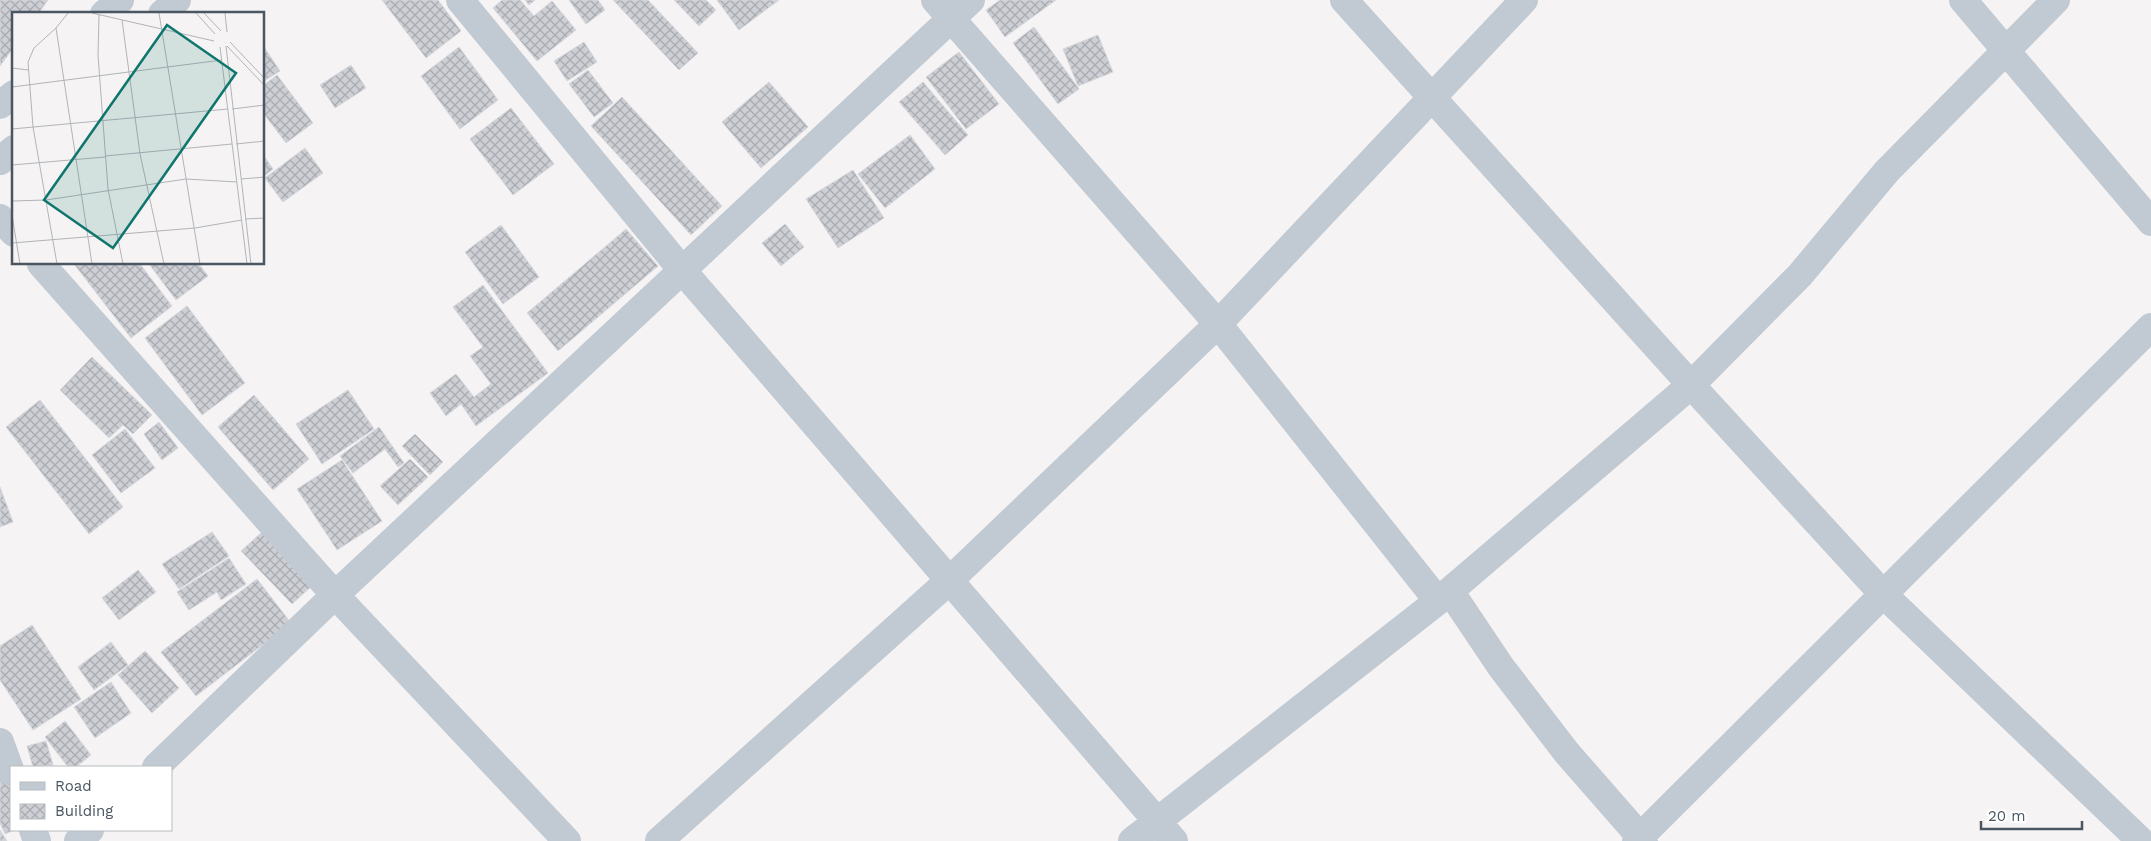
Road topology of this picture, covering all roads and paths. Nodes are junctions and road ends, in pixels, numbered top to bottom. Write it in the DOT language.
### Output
graph roads {
  1 [pos="120,0"];
  2 [pos="177,0"];
  3 [pos="460,0"];
  4 [pos="971,0"];
  5 [pos="1344,0"];
  6 [pos="1524,0"];
  7 [pos="1963,0"];
  8 [pos="2056,0"];
  9 [pos="944,10"];
  10 [pos="106,12"];
  11 [pos="164,12"];
  12 [pos="2005,50"];
  13 [pos="12,96"];
  14 [pos="1432,97"];
  15 [pos="0,105"];
  16 [pos="12,151"];
  17 [pos="0,161"];
  18 [pos="0,218"];
  19 [pos="2151,222"];
  20 [pos="12,231"];
  21 [pos="42,265"];
  22 [pos="682,270"];
  23 [pos="1218,324"];
  24 [pos="2151,326"];
  25 [pos="1691,385"];
  26 [pos="951,580"];
  27 [pos="1883,594"];
  28 [pos="335,595"];
  29 [pos="1444,596"];
  30 [pos="0,742"];
  31 [pos="157,766"];
  32 [pos="10,769"];
  33 [pos="89,831"];
  34 [pos="1166,831"];
  35 [pos="2140,835"];
  36 [pos="1640,840"];
  37 [pos="78,841"];
  38 [pos="566,841"];
  39 [pos="659,841"];
  40 [pos="1132,841"];
  1 -- 10 [label="street"];
  2 -- 11 [label="street"];
  3 -- 22 [label="street"];
  4 -- 9 [label="street"];
  5 -- 14 [label="street"];
  6 -- 14 [label="street"];
  7 -- 12 [label="street"];
  8 -- 12 [label="street"];
  9 -- 22 [label="street"];
  9 -- 23 [label="street"];
  12 -- 19 [label="street"];
  12 -- 25 [label="street"];
  13 -- 15 [label="street"];
  14 -- 23 [label="street"];
  14 -- 25 [label="street"];
  16 -- 17 [label="street"];
  18 -- 20 [label="street"];
  21 -- 28 [label="street"];
  22 -- 26 [label="street"];
  22 -- 28 [label="street"];
  23 -- 26 [label="street"];
  23 -- 29 [label="street"];
  24 -- 27 [label="street"];
  25 -- 27 [label="street"];
  25 -- 29 [label="street"];
  26 -- 34 [label="street"];
  26 -- 39 [label="street"];
  27 -- 35 [label="street"];
  27 -- 36 [label="street"];
  28 -- 31 [label="street"];
  28 -- 38 [label="street"];
  29 -- 34 [label="street"];
  29 -- 36 [label="street"];
  30 -- 32 [label="street"];
  33 -- 37 [label="street"];
  34 -- 40 [label="street"];
}
